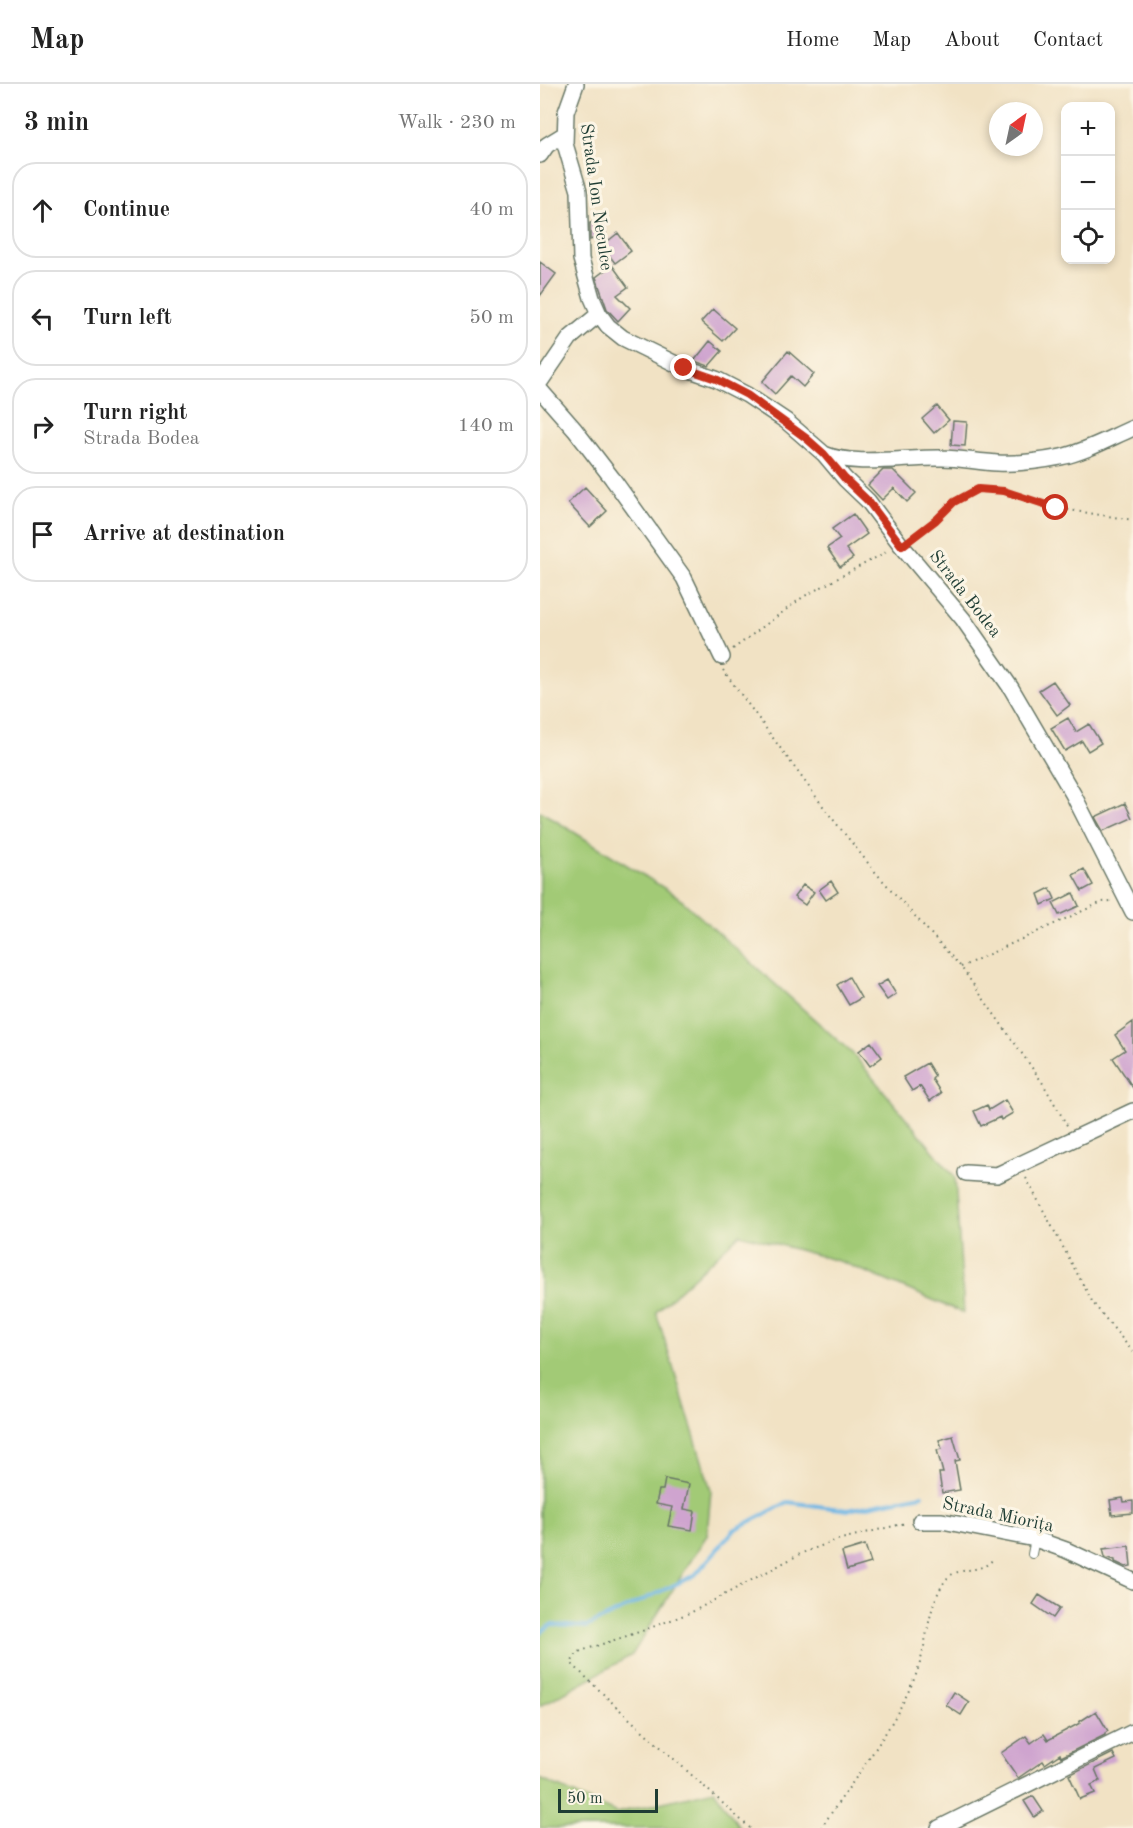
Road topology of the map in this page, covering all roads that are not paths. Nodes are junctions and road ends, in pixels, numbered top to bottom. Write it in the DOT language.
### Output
graph roads {
  1 [pos="576,84"];
  2 [pos="565,134"];
  3 [pos="540,155"];
  4 [pos="599,314"];
  5 [pos="540,382"];
  6 [pos="540,390"];
  7 [pos="1133,428"];
  8 [pos="824,454"];
  9 [pos="722,657"];
  10 [pos="1130,906"];
  11 [pos="1133,1111"];
  12 [pos="966,1173"];
  13 [pos="920,1521"];
  14 [pos="1133,1581"];
  15 [pos="1133,1732"];
  16 [pos="939,1828"];
  1 -- 2 [label="street, Strada Ion Neculce"];
  2 -- 3 [label="street"];
  2 -- 4 [label="street, Strada Ion Neculce"];
  4 -- 5 [label="street"];
  4 -- 8 [label="street, Strada Bodea"];
  6 -- 9 [label="street"];
  7 -- 8 [label="street"];
  8 -- 10 [label="street, Strada Bodea"];
  11 -- 12 [label="street"];
  13 -- 14 [label="street, Strada Miorița"];
  15 -- 16 [label="street"];
}
